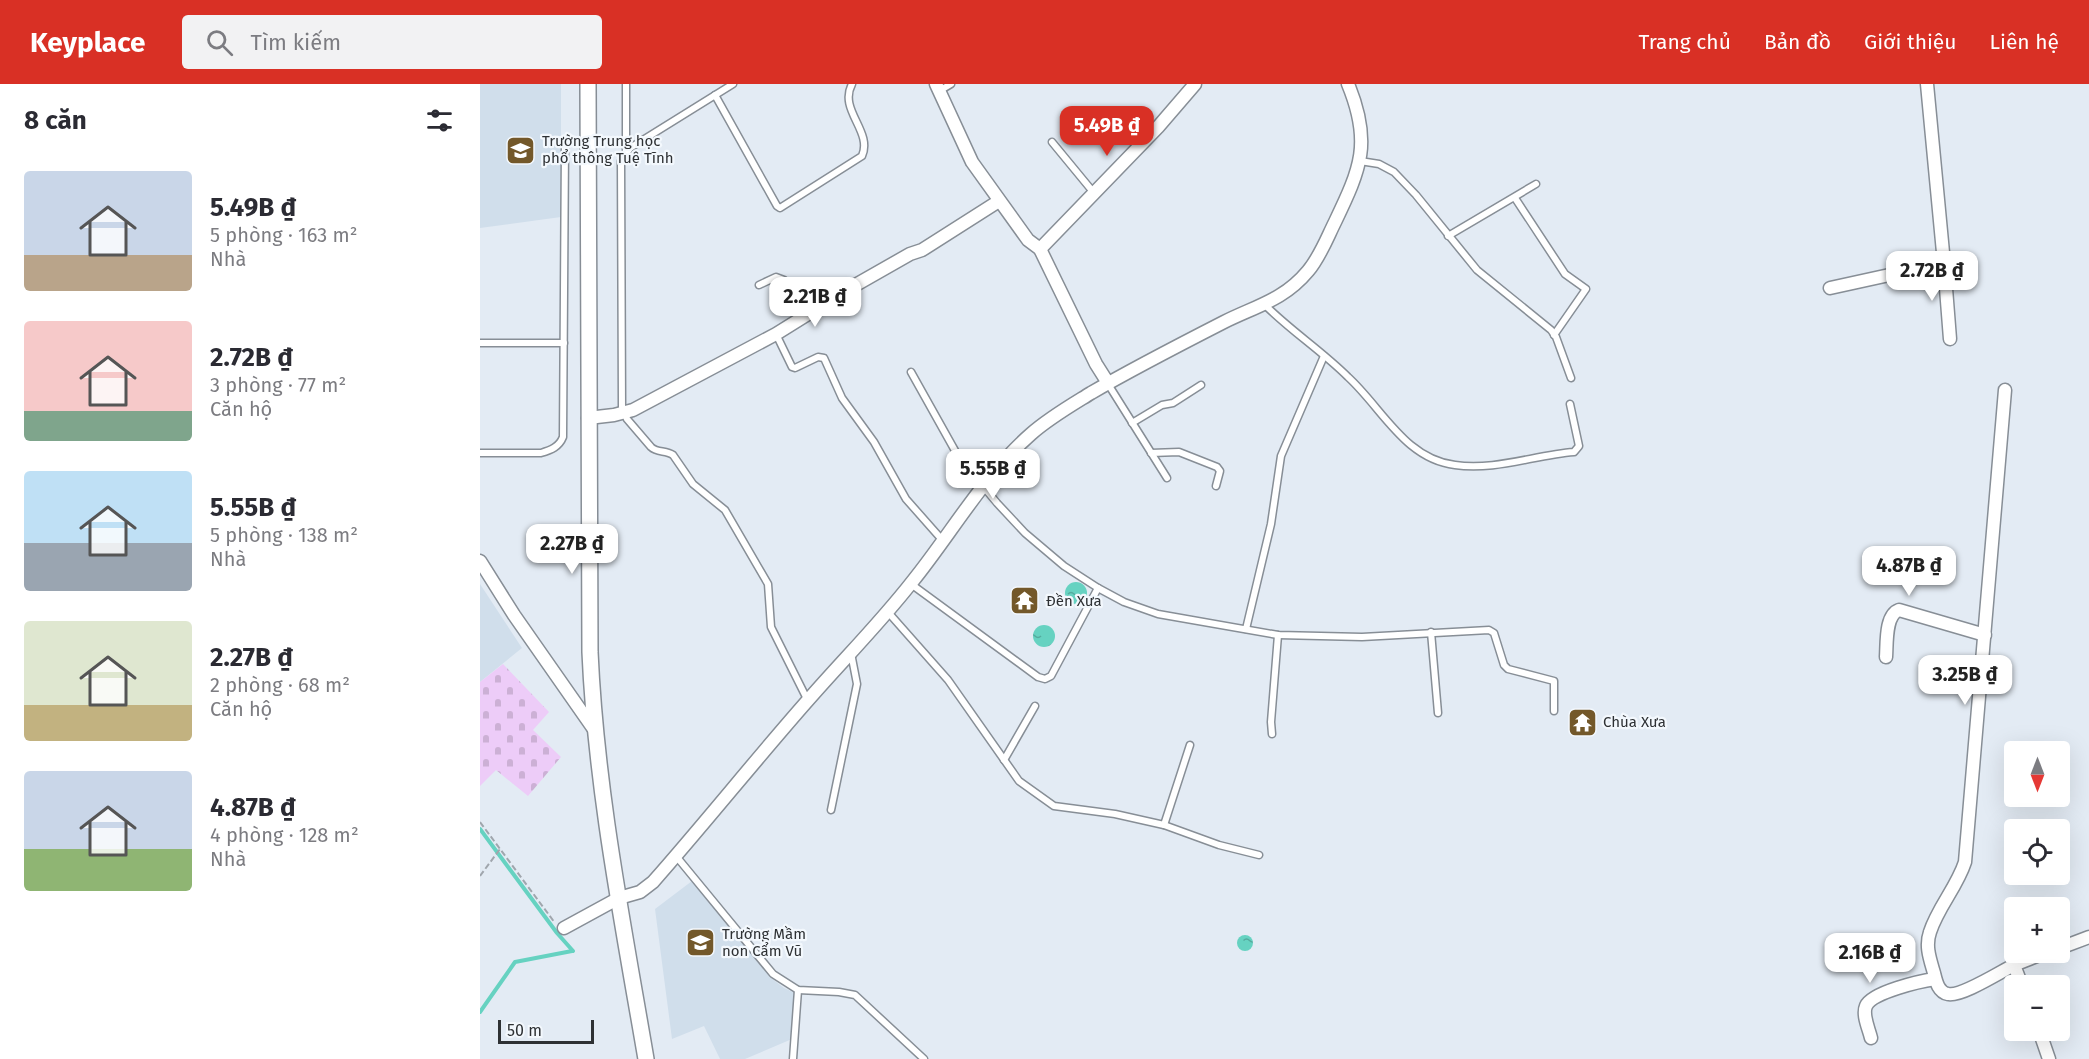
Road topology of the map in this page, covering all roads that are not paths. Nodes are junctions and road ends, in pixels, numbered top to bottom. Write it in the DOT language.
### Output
graph roads {
  1 [pos="588,84"];
  2 [pos="626,84"];
  3 [pos="733,84"];
  4 [pos="852,84"];
  5 [pos="951,84"];
  6 [pos="1348,84"];
  7 [pos="1927,84"];
  8 [pos="1193,85"];
  9 [pos="937,87"];
  10 [pos="715,95"];
  11 [pos="588,141"];
  12 [pos="1052,142"];
  13 [pos="626,152"];
  14 [pos="1360,161"];
  15 [pos="1536,184"];
  16 [pos="1094,193"];
  17 [pos="1515,198"];
  18 [pos="999,201"];
  19 [pos="1448,236"];
  20 [pos="1040,249"];
  21 [pos="1944,263"];
  22 [pos="759,285"];
  23 [pos="1830,288"];
  24 [pos="1265,305"];
  25 [pos="804,317"];
  26 [pos="776,334"];
  27 [pos="1554,335"];
  28 [pos="1950,339"];
  29 [pos="480,343"];
  30 [pos="564,343"];
  31 [pos="1324,356"];
  32 [pos="911,372"];
  33 [pos="1571,378"];
  34 [pos="1108,383"];
  35 [pos="1201,385"];
  36 [pos="2005,390"];
  37 [pos="1570,404"];
  38 [pos="619,414"];
  39 [pos="591,417"];
  40 [pos="1132,423"];
  41 [pos="480,453"];
  42 [pos="1151,453"];
  43 [pos="1167,478"];
  44 [pos="1216,486"];
  45 [pos="983,488"];
  46 [pos="944,542"];
  47 [pos="480,561"];
  48 [pos="911,584"];
  49 [pos="1098,588"];
  50 [pos="887,611"];
  51 [pos="1246,629"];
  52 [pos="1431,632"];
  53 [pos="1278,635"];
  54 [pos="1985,635"];
  55 [pos="851,653"];
  56 [pos="1886,657"];
  57 [pos="808,701"];
  58 [pos="1035,706"];
  59 [pos="1554,711"];
  60 [pos="1438,713"];
  61 [pos="593,728"];
  62 [pos="1272,734"];
  63 [pos="1190,745"];
  64 [pos="1004,760"];
  65 [pos="831,810"];
  66 [pos="1164,825"];
  67 [pos="1259,855"];
  68 [pos="676,856"];
  69 [pos="619,898"];
  70 [pos="564,928"];
  71 [pos="2089,937"];
  72 [pos="2070,944"];
  73 [pos="2019,963"];
  74 [pos="2014,965"];
  75 [pos="2018,975"];
  76 [pos="1935,979"];
  77 [pos="798,990"];
  78 [pos="1871,1038"];
  79 [pos="2043,1041"];
  80 [pos="646,1059"];
  81 [pos="793,1059"];
  82 [pos="924,1059"];
  83 [pos="2049,1059"];
  1 -- 11 [label="street"];
  2 -- 13 [label="lane"];
  3 -- 10 [label="lane"];
  4 -- 10 [label="lane"];
  5 -- 9 [label="lane"];
  6 -- 14 [label="street"];
  7 -- 21 [label="street"];
  8 -- 16 [label="street"];
  9 -- 18 [label="street"];
  10 -- 13 [label="lane"];
  11 -- 30 [label="lane"];
  11 -- 39 [label="street"];
  12 -- 16 [label="lane"];
  13 -- 38 [label="lane"];
  14 -- 19 [label="lane"];
  14 -- 24 [label="street"];
  15 -- 17 [label="lane"];
  16 -- 20 [label="street"];
  17 -- 19 [label="lane"];
  17 -- 27 [label="lane"];
  18 -- 20 [label="street"];
  18 -- 25 [label="street"];
  19 -- 27 [label="lane"];
  20 -- 34 [label="street"];
  21 -- 23 [label="street"];
  21 -- 28 [label="street"];
  22 -- 25 [label="lane"];
  24 -- 31 [label="lane"];
  24 -- 34 [label="street"];
  25 -- 26 [label="street"];
  26 -- 38 [label="street"];
  26 -- 46 [label="lane"];
  27 -- 33 [label="lane"];
  29 -- 30 [label="lane"];
  30 -- 41 [label="lane"];
  31 -- 37 [label="lane"];
  31 -- 51 [label="lane"];
  32 -- 45 [label="lane"];
  34 -- 40 [label="lane"];
  34 -- 45 [label="street"];
  35 -- 40 [label="lane"];
  36 -- 54 [label="street"];
  38 -- 39 [label="street"];
  38 -- 57 [label="lane"];
  39 -- 61 [label="street"];
  40 -- 42 [label="lane"];
  42 -- 43 [label="lane"];
  42 -- 44 [label="lane"];
  45 -- 46 [label="street"];
  45 -- 49 [label="lane"];
  46 -- 48 [label="street"];
  47 -- 61 [label="street"];
  48 -- 49 [label="lane"];
  48 -- 50 [label="street"];
  49 -- 51 [label="lane"];
  50 -- 55 [label="street"];
  50 -- 64 [label="lane"];
  51 -- 53 [label="lane"];
  52 -- 53 [label="lane"];
  52 -- 59 [label="lane"];
  52 -- 60 [label="lane"];
  53 -- 62 [label="lane"];
  54 -- 56 [label="street"];
  54 -- 76 [label="street"];
  55 -- 57 [label="street"];
  55 -- 65 [label="lane"];
  57 -- 68 [label="street"];
  58 -- 64 [label="lane"];
  61 -- 69 [label="street"];
  63 -- 66 [label="lane"];
  64 -- 66 [label="lane"];
  66 -- 67 [label="lane"];
  68 -- 69 [label="street"];
  68 -- 77 [label="lane"];
  69 -- 70 [label="street"];
  69 -- 80 [label="street"];
  71 -- 72 [label="street"];
  73 -- 74 [label="street"];
  74 -- 75 [label="street"];
  74 -- 76 [label="street"];
  76 -- 78 [label="street"];
  77 -- 81 [label="lane"];
  77 -- 82 [label="lane"];
  79 -- 83 [label="street"];
}
